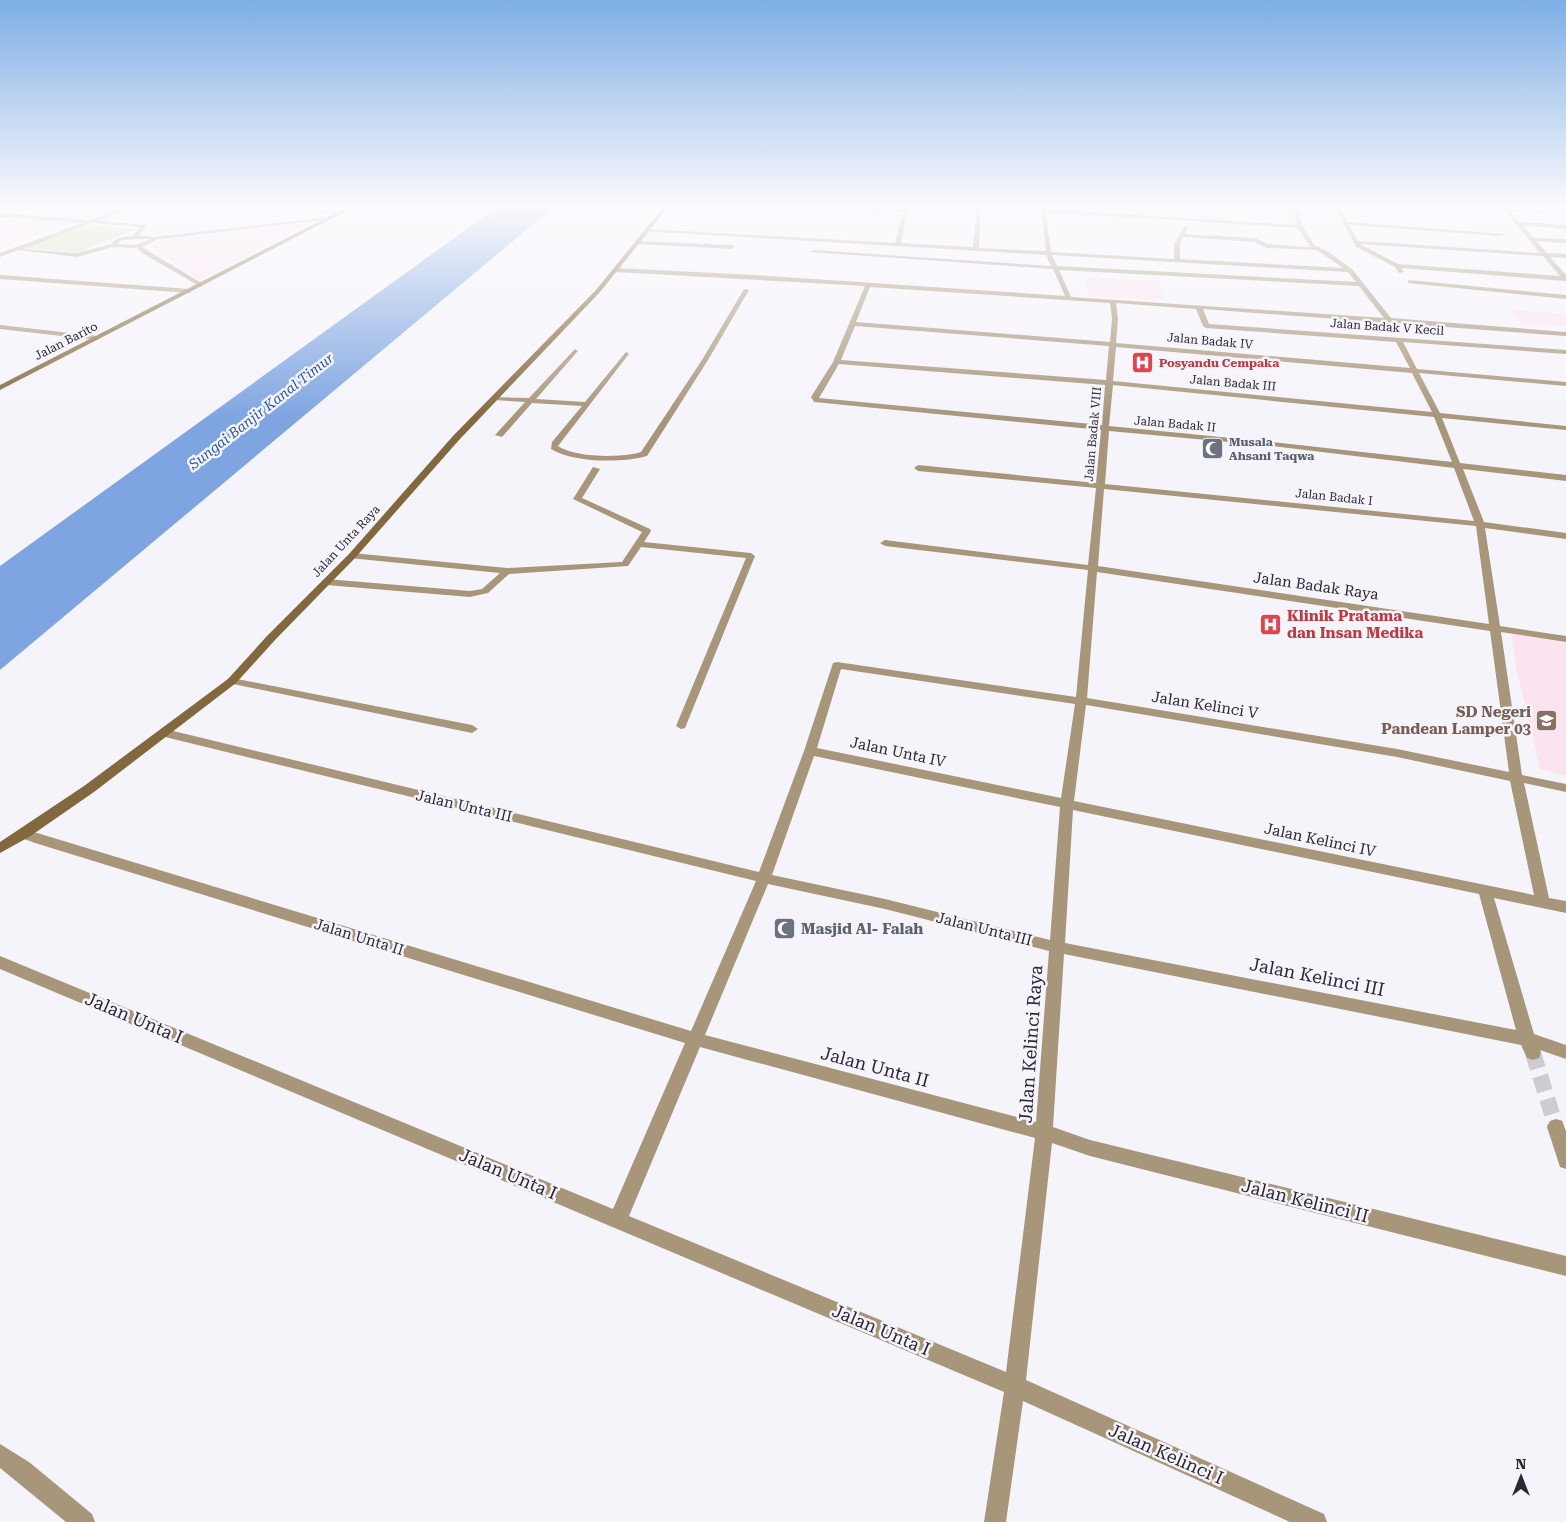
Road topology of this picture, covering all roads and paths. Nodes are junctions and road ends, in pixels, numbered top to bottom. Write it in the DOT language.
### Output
graph roads {
  1 [pos="186,276"];
  2 [pos="219,276"];
  3 [pos="611,276"];
  4 [pos="717,276"];
  5 [pos="1059,276"];
  6 [pos="1209,276"];
  7 [pos="1354,276"];
  8 [pos="1404,276"];
  9 [pos="1538,276"];
  10 [pos="0,277"];
  11 [pos="1566,278"];
  12 [pos="1360,284"];
  13 [pos="201,285"];
  14 [pos="868,285"];
  15 [pos="746,290"];
  16 [pos="189,291"];
  17 [pos="1566,297"];
  18 [pos="1069,299"];
  19 [pos="1113,302"];
  20 [pos="1199,308"];
  21 [pos="1389,320"];
  22 [pos="852,324"];
  23 [pos="0,327"];
  24 [pos="1566,334"];
  25 [pos="97,338"];
  26 [pos="1398,339"];
  27 [pos="1113,344"];
  28 [pos="575,351"];
  29 [pos="1566,352"];
  30 [pos="626,354"];
  31 [pos="837,362"];
  32 [pos="1414,370"];
  33 [pos="1109,383"];
  34 [pos="1566,384"];
  35 [pos="0,388"];
  36 [pos="493,398"];
  37 [pos="532,400"];
  38 [pos="586,404"];
  39 [pos="1437,414"];
  40 [pos="1105,428"];
  41 [pos="1566,428"];
  42 [pos="499,435"];
  43 [pos="1457,466"];
  44 [pos="918,468"];
  45 [pos="596,469"];
  46 [pos="1566,478"];
  47 [pos="1099,485"];
  48 [pos="1480,524"];
  49 [pos="1566,536"];
  50 [pos="885,543"];
  51 [pos="638,544"];
  52 [pos="352,556"];
  53 [pos="1092,568"];
  54 [pos="507,571"];
  55 [pos="326,582"];
  56 [pos="1494,628"];
  57 [pos="1566,639"];
  58 [pos="232,681"];
  59 [pos="1081,701"];
  60 [pos="681,726"];
  61 [pos="472,729"];
  62 [pos="165,733"];
  63 [pos="810,750"];
  64 [pos="1516,778"];
  65 [pos="1566,788"];
  66 [pos="1067,805"];
  67 [pos="24,834"];
  68 [pos="0,848"];
  69 [pos="764,878"];
  70 [pos="1485,891"];
  71 [pos="1542,900"];
  72 [pos="1566,907"];
  73 [pos="1058,946"];
  74 [pos="0,962"];
  75 [pos="695,1039"];
  76 [pos="1530,1046"];
  77 [pos="1566,1052"];
  78 [pos="1556,1127"];
  79 [pos="1044,1132"];
  80 [pos="1566,1161"];
  81 [pos="618,1220"];
  82 [pos="1566,1266"];
  83 [pos="1016,1386"];
  84 [pos="0,1455"];
  85 [pos="84,1522"];
  86 [pos="995,1522"];
  87 [pos="1316,1522"];
  1 -- 13 [label="street"];
  2 -- 13 [label="street, Jalan Barito"];
  3 -- 36 [label="street, Jalan Unta Raya"];
  4 -- 14 [label="street"];
  5 -- 18 [label="street"];
  6 -- 12 [label="street"];
  7 -- 12 [label="street"];
  8 -- 17 [label="street"];
  9 -- 11 [label="street"];
  10 -- 16 [label="street"];
  12 -- 21 [label="street"];
  13 -- 16 [label="street, Jalan Barito"];
  14 -- 18 [label="street"];
  14 -- 22 [label="street"];
  15 -- 38 [label="lane"];
  16 -- 25 [label="street, Jalan Barito"];
  18 -- 19 [label="street"];
  19 -- 20 [label="street"];
  19 -- 27 [label="street, Jalan Badak VIII"];
  20 -- 21 [label="street"];
  20 -- 26 [label="street, Jalan Badak V Kecil"];
  21 -- 24 [label="street"];
  22 -- 27 [label="street, Jalan Badak IV"];
  22 -- 31 [label="street"];
  23 -- 25 [label="street"];
  25 -- 35 [label="street, Jalan Barito"];
  26 -- 29 [label="street, Jalan Badak V Kecil"];
  26 -- 32 [label="street"];
  27 -- 32 [label="street, Jalan Badak IV"];
  27 -- 33 [label="street, Jalan Badak VIII"];
  28 -- 37 [label="lane"];
  30 -- 38 [label="lane"];
  31 -- 33 [label="street, Jalan Badak III"];
  31 -- 40 [label="street, Jalan Badak II"];
  32 -- 34 [label="street, Jalan Badak IV"];
  32 -- 39 [label="street"];
  33 -- 39 [label="street, Jalan Badak III"];
  33 -- 40 [label="street, Jalan Badak VIII"];
  36 -- 37 [label="lane"];
  36 -- 52 [label="street, Jalan Unta Raya"];
  37 -- 38 [label="lane"];
  37 -- 42 [label="lane"];
  39 -- 41 [label="street, Jalan Badak III"];
  39 -- 43 [label="street"];
  40 -- 43 [label="street, Jalan Badak II"];
  40 -- 47 [label="street, Jalan Badak VIII"];
  43 -- 46 [label="street, Jalan Badak II"];
  43 -- 48 [label="street"];
  44 -- 47 [label="street, Jalan Badak I"];
  45 -- 51 [label="lane"];
  47 -- 48 [label="street, Jalan Badak I"];
  47 -- 53 [label="street, Jalan Badak VIII"];
  48 -- 49 [label="street, Jalan Badak I"];
  48 -- 56 [label="street"];
  50 -- 53 [label="street"];
  51 -- 54 [label="lane"];
  51 -- 60 [label="lane"];
  52 -- 54 [label="lane"];
  52 -- 55 [label="street, Jalan Unta Raya"];
  53 -- 56 [label="street, Jalan Badak Raya"];
  53 -- 59 [label="street, Jalan Kelinci Raya"];
  54 -- 55 [label="lane"];
  55 -- 58 [label="street, Jalan Unta Raya"];
  56 -- 57 [label="street, Jalan Badak Raya"];
  56 -- 64 [label="street"];
  58 -- 61 [label="street"];
  58 -- 62 [label="street, Jalan Unta Raya"];
  59 -- 63 [label="street, Jalan Kelinci V"];
  59 -- 64 [label="street, Jalan Kelinci V"];
  59 -- 66 [label="street, Jalan Kelinci Raya"];
  62 -- 67 [label="street, Jalan Unta Raya"];
  62 -- 69 [label="street, Jalan Unta III"];
  63 -- 66 [label="street, Jalan Unta IV"];
  63 -- 69 [label="street"];
  64 -- 65 [label="street, Jalan Kelinci V"];
  64 -- 71 [label="street"];
  66 -- 70 [label="street, Jalan Kelinci IV"];
  66 -- 73 [label="street, Jalan Kelinci Raya"];
  67 -- 68 [label="street, Jalan Unta Raya"];
  67 -- 75 [label="street, Jalan Unta II"];
  69 -- 73 [label="street, Jalan Unta III"];
  69 -- 75 [label="street"];
  70 -- 71 [label="street, Jalan Kelinci IV"];
  70 -- 76 [label="street"];
  71 -- 72 [label="street, Jalan Kelinci IV"];
  73 -- 76 [label="street, Jalan Kelinci III"];
  73 -- 79 [label="street, Jalan Kelinci Raya"];
  74 -- 81 [label="street, Jalan Unta I"];
  75 -- 79 [label="street, Jalan Unta II"];
  75 -- 81 [label="street"];
  76 -- 77 [label="street, Jalan Kelinci III"];
  78 -- 80 [label="street"];
  79 -- 82 [label="street, Jalan Kelinci II"];
  79 -- 83 [label="street, Jalan Kelinci Raya"];
  81 -- 83 [label="street, Jalan Unta I"];
  83 -- 86 [label="street, Jalan Kelinci Raya"];
  83 -- 87 [label="street, Jalan Kelinci I"];
  84 -- 85 [label="street"];
}
